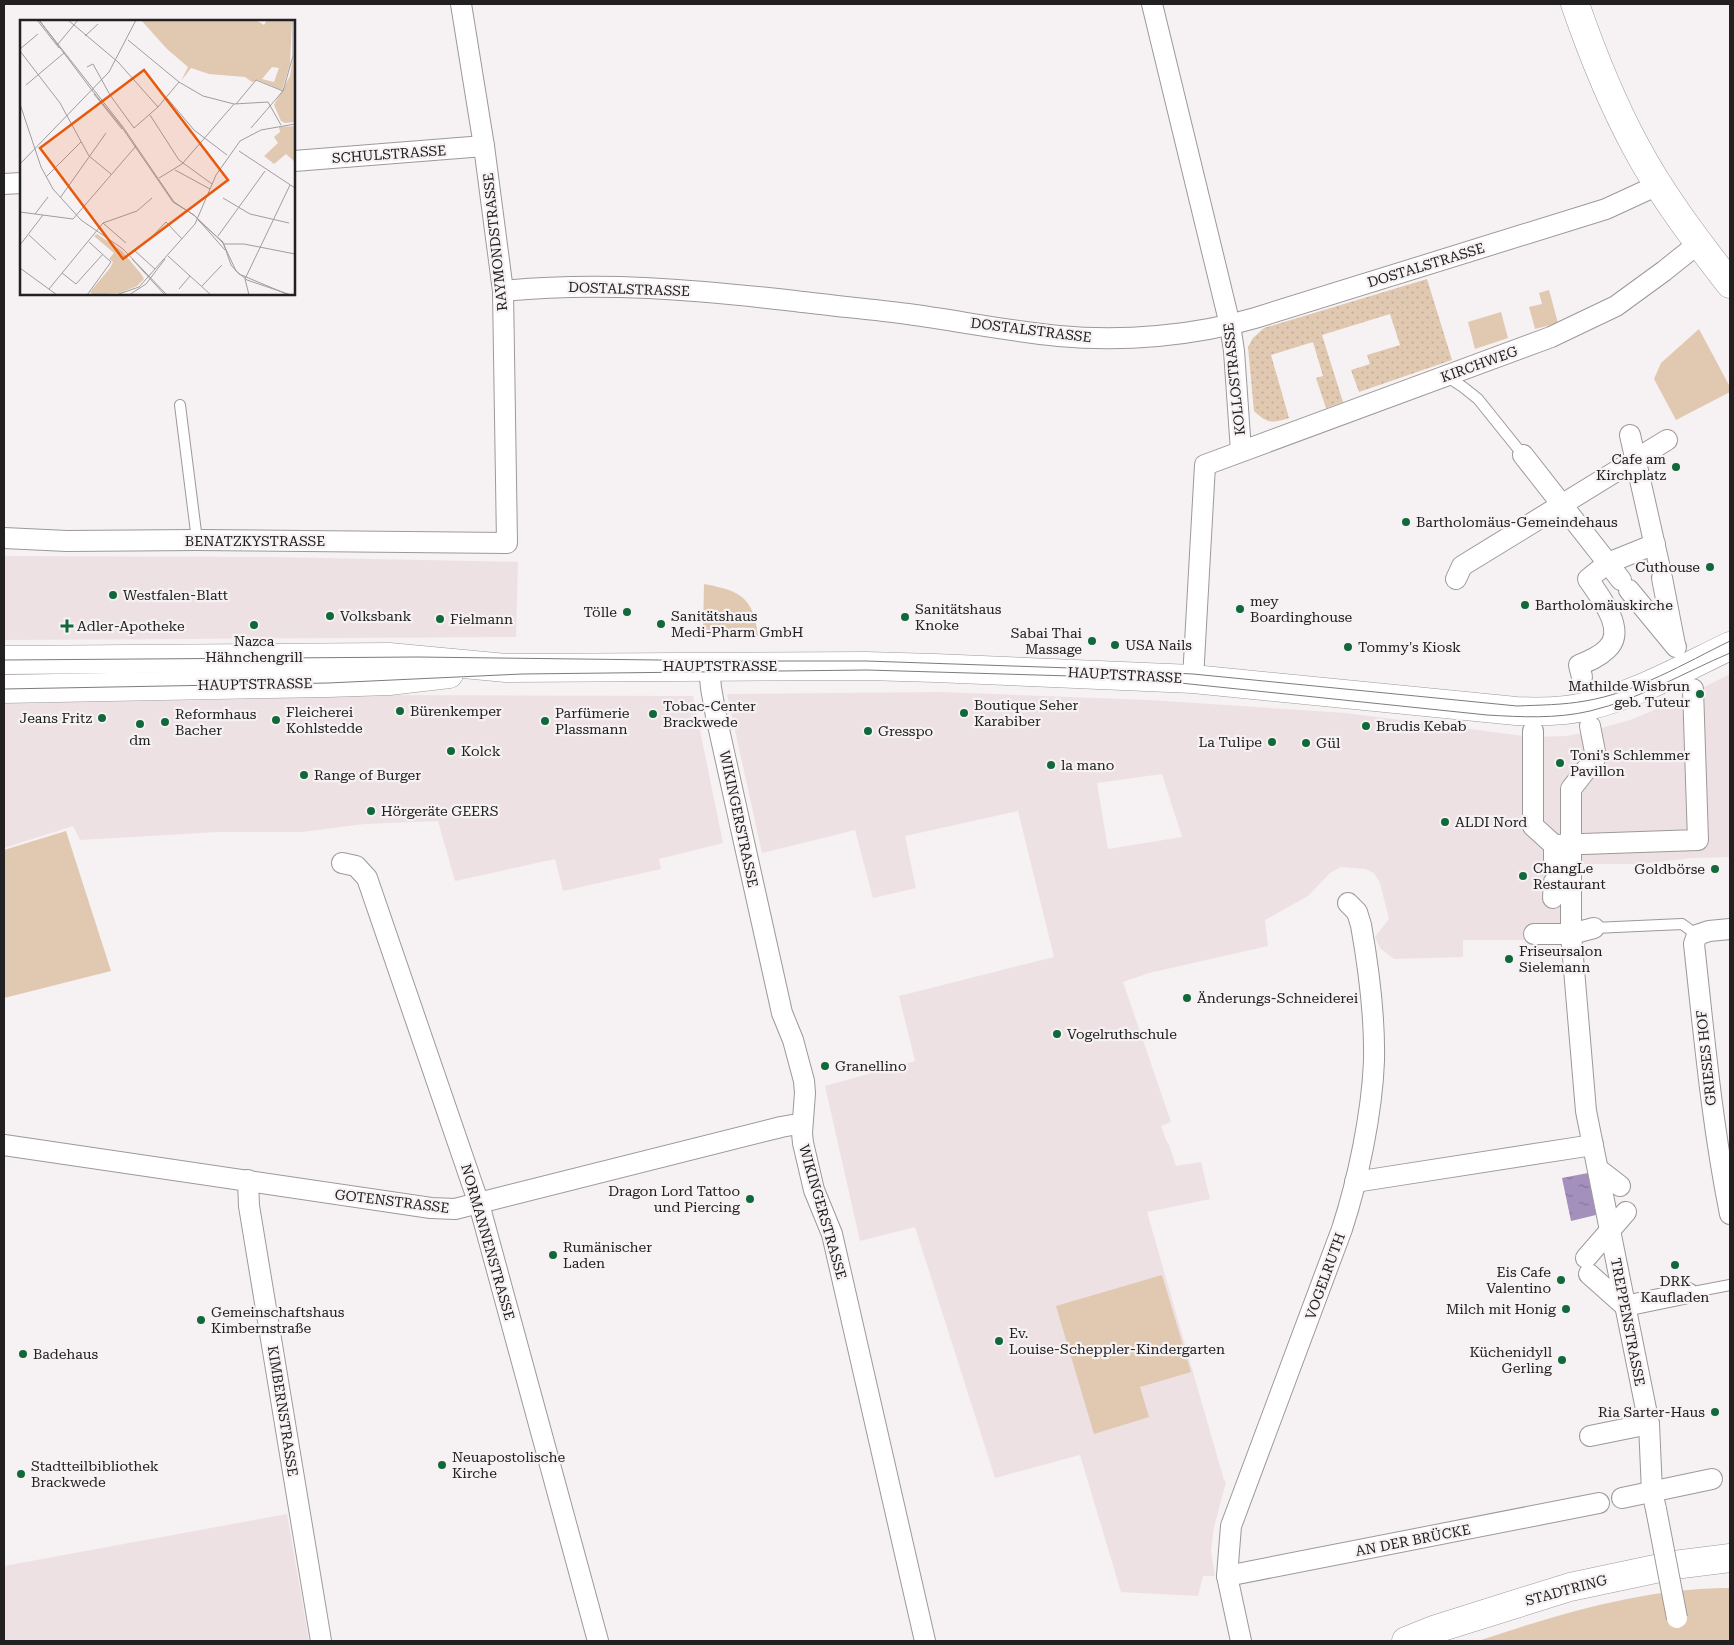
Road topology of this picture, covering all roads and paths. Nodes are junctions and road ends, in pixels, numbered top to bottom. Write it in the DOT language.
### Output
graph roads {
  1 [pos="461,4"];
  2 [pos="1152,4"];
  3 [pos="1575,4"];
  4 [pos="484,146"];
  5 [pos="295,161"];
  6 [pos="20,183"];
  7 [pos="4,184"];
  8 [pos="1658,185"];
  9 [pos="1698,243"];
  10 [pos="1730,284"];
  11 [pos="503,291"];
  12 [pos="1230,325"];
  13 [pos="1446,376"];
  14 [pos="180,405"];
  15 [pos="1630,435"];
  16 [pos="1667,440"];
  17 [pos="1241,451"];
  18 [pos="1522,455"];
  19 [pos="1636,459"];
  20 [pos="1562,505"];
  21 [pos="4,538"];
  22 [pos="197,540"];
  23 [pos="507,543"];
  24 [pos="1655,544"];
  25 [pos="1608,563"];
  26 [pos="1456,579"];
  27 [pos="1730,646"];
  28 [pos="4,660"];
  29 [pos="709,666"];
  30 [pos="506,668"];
  31 [pos="1582,677"];
  32 [pos="1193,679"];
  33 [pos="4,689"];
  34 [pos="1693,689"];
  35 [pos="1590,726"];
  36 [pos="1533,731"];
  37 [pos="342,862"];
  38 [pos="1559,866"];
  39 [pos="1348,903"];
  40 [pos="1594,928"];
  41 [pos="1730,929"];
  42 [pos="1553,930"];
  43 [pos="1697,934"];
  44 [pos="802,1125"];
  45 [pos="4,1145"];
  46 [pos="1593,1145"];
  47 [pos="1598,1169"];
  48 [pos="248,1180"];
  49 [pos="1355,1182"];
  50 [pos="1620,1186"];
  51 [pos="479,1204"];
  52 [pos="1626,1212"];
  53 [pos="1730,1214"];
  54 [pos="1610,1230"];
  55 [pos="1730,1285"];
  56 [pos="1688,1293"];
  57 [pos="1625,1306"];
  58 [pos="1649,1424"];
  59 [pos="1590,1436"];
  60 [pos="1712,1479"];
  61 [pos="1622,1498"];
  62 [pos="1654,1501"];
  63 [pos="1599,1503"];
  64 [pos="1730,1558"];
  65 [pos="1227,1576"];
  66 [pos="1677,1618"];
  67 [pos="322,1641"];
  68 [pos="598,1641"];
  69 [pos="925,1641"];
  70 [pos="1242,1641"];
  71 [pos="1406,1641"];
  1 -- 4 [label="street, RAYMONDSTRASSE"];
  2 -- 12 [label="street, KOLLOSTRASSE"];
  3 -- 8 [label="street"];
  4 -- 5 [label="street, SCHULSTRASSE"];
  4 -- 11 [label="street, RAYMONDSTRASSE"];
  6 -- 7 [label="street"];
  8 -- 9 [label="street"];
  8 -- 12 [label="street, DOSTALSTRASSE"];
  9 -- 10 [label="street"];
  9 -- 13 [label="street, KIRCHWEG"];
  11 -- 12 [label="street, DOSTALSTRASSE"];
  11 -- 23 [label="street, RAYMONDSTRASSE"];
  12 -- 17 [label="street, KOLLOSTRASSE"];
  13 -- 17 [label="street, KIRCHWEG"];
  13 -- 18 [label="lane"];
  14 -- 22 [label="lane"];
  15 -- 19 [label="street"];
  16 -- 19 [label="street"];
  17 -- 32 [label="street, KOLLOSTRASSE"];
  18 -- 20 [label="street"];
  19 -- 20 [label="street"];
  19 -- 24 [label="street"];
  20 -- 25 [label="street"];
  20 -- 26 [label="street"];
  21 -- 22 [label="street, BENATZKYSTRASSE"];
  22 -- 23 [label="street, BENATZKYSTRASSE"];
  24 -- 25 [label="street"];
  24 -- 25 [label="street"];
  25 -- 31 [label="street"];
  27 -- 32 [label="street, HAUPTSTRASSE"];
  28 -- 30 [label="street, HAUPTSTRASSE"];
  29 -- 30 [label="street, HAUPTSTRASSE"];
  29 -- 32 [label="street, HAUPTSTRASSE"];
  29 -- 44 [label="street, WIKINGERSTRASSE"];
  30 -- 33 [label="street, HAUPTSTRASSE"];
  34 -- 38 [label="street"];
  35 -- 38 [label="street, TREPPENSTRASSE"];
  36 -- 38 [label="street"];
  37 -- 51 [label="street, NORMANNENSTRASSE"];
  38 -- 42 [label="street, TREPPENSTRASSE"];
  39 -- 49 [label="street, VOGELRUTH"];
  40 -- 42 [label="street"];
  40 -- 43 [label="lane"];
  41 -- 43 [label="street"];
  42 -- 46 [label="street, TREPPENSTRASSE"];
  43 -- 53 [label="street, GRIESES HOF"];
  44 -- 51 [label="street, GOTENSTRASSE"];
  44 -- 69 [label="street, WIKINGERSTRASSE"];
  45 -- 48 [label="street, GOTENSTRASSE"];
  46 -- 47 [label="street, TREPPENSTRASSE"];
  46 -- 49 [label="street"];
  47 -- 50 [label="street"];
  47 -- 54 [label="street, TREPPENSTRASSE"];
  48 -- 51 [label="street, GOTENSTRASSE"];
  48 -- 67 [label="street, KIMBERNSTRASSE"];
  49 -- 65 [label="street, VOGELRUTH"];
  51 -- 68 [label="street, NORMANNENSTRASSE"];
  52 -- 54 [label="street"];
  54 -- 57 [label="street, TREPPENSTRASSE"];
  54 -- 57 [label="street"];
  55 -- 56 [label="lane"];
  56 -- 57 [label="street"];
  57 -- 58 [label="street, TREPPENSTRASSE"];
  58 -- 59 [label="street"];
  58 -- 62 [label="street, TREPPENSTRASSE"];
  60 -- 62 [label="street"];
  61 -- 62 [label="street"];
  62 -- 66 [label="street, TREPPENSTRASSE, bridge"];
  63 -- 65 [label="street, AN DER BRÜCKE"];
  64 -- 71 [label="street, STADTRING"];
  65 -- 70 [label="street, VOGELRUTH"];
}
